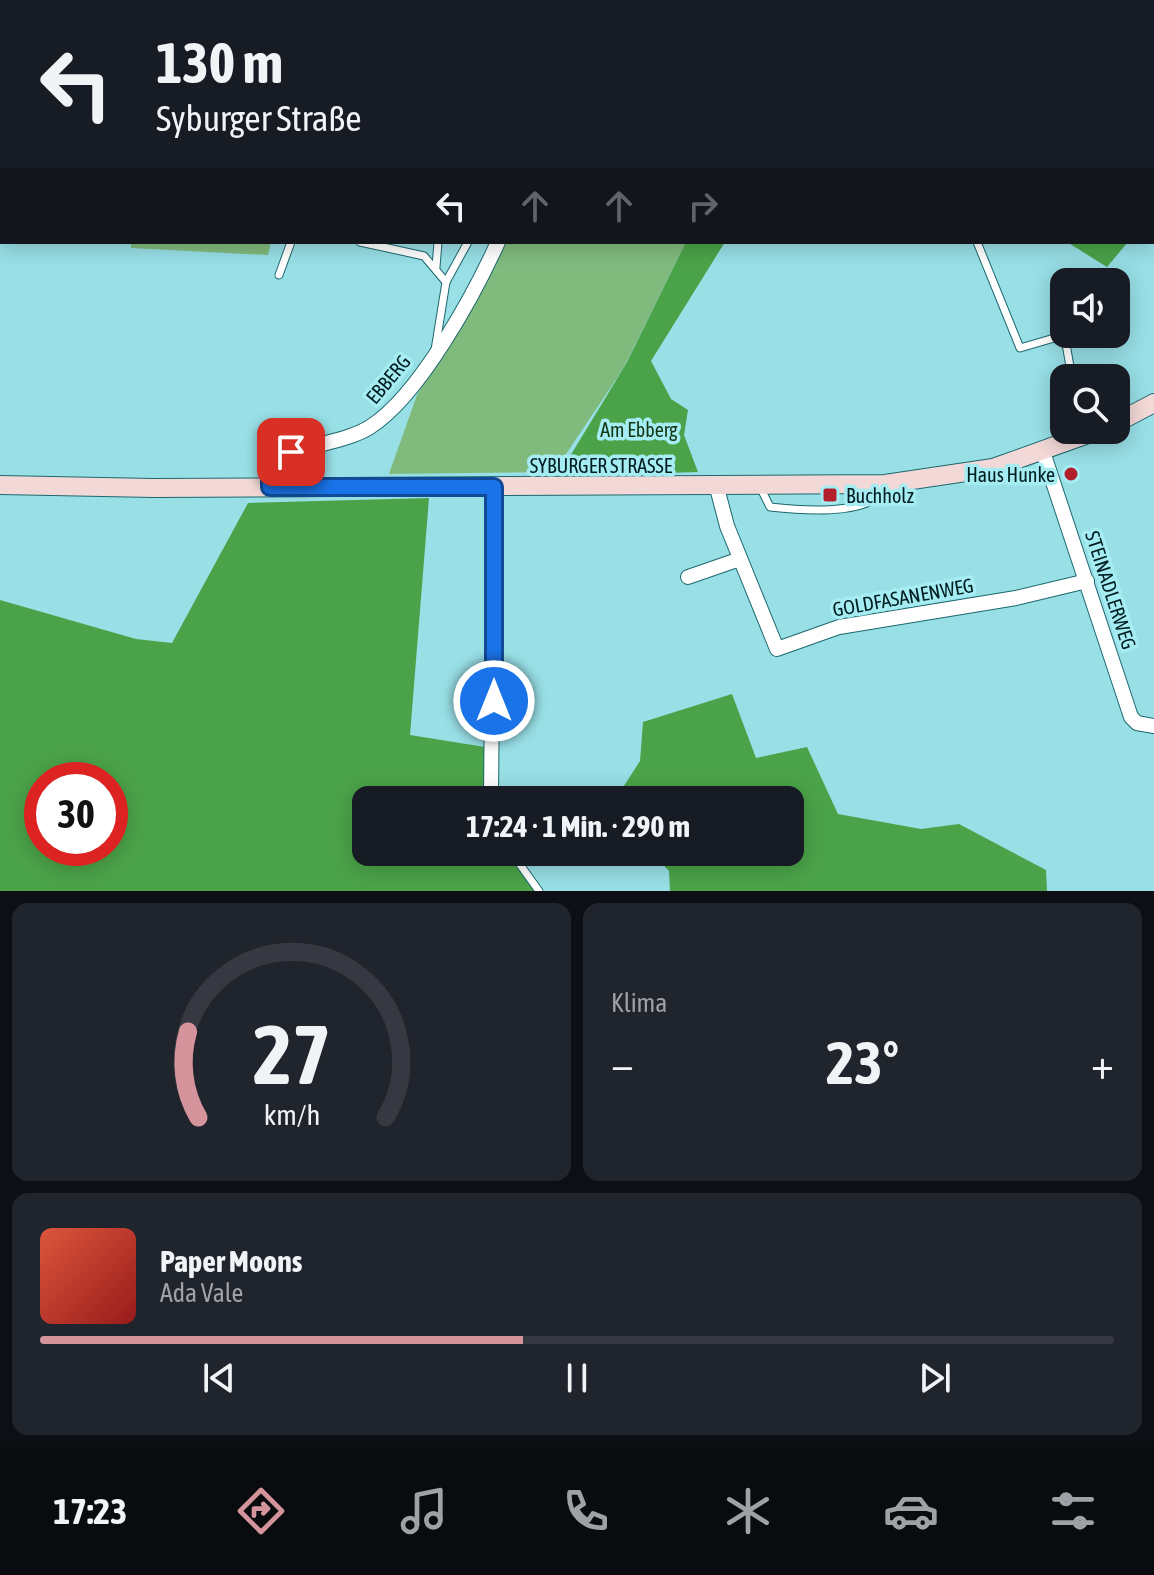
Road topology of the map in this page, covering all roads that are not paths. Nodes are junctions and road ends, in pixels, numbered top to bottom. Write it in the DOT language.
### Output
graph roads {
  1 [pos="290,244"];
  2 [pos="369,244"];
  3 [pos="438,244"];
  4 [pos="467,244"];
  5 [pos="497,244"];
  6 [pos="978,244"];
  7 [pos="436,267"];
  8 [pos="279,275"];
  9 [pos="446,282"];
  10 [pos="434,352"];
  11 [pos="1070,364"];
  12 [pos="1154,403"];
  13 [pos="1130,416"];
  14 [pos="1059,444"];
  15 [pos="1043,452"];
  16 [pos="0,485"];
  17 [pos="270,487"];
  18 [pos="494,487"];
  19 [pos="717,488"];
  20 [pos="740,559"];
  21 [pos="688,577"];
  22 [pos="1087,581"];
  23 [pos="1154,726"];
  24 [pos="492,786"];
  25 [pos="521,866"];
  26 [pos="539,891"];
  1 -- 8 [label="lane"];
  2 -- 7 [label="lane"];
  3 -- 7 [label="lane"];
  4 -- 9 [label="lane"];
  5 -- 10 [label="street, EBBERG"];
  6 -- 11 [label="lane"];
  7 -- 9 [label="lane"];
  9 -- 10 [label="lane"];
  10 -- 17 [label="street, EBBERG"];
  12 -- 13 [label="street"];
  14 -- 15 [label="street, SYBURGER STRASSE"];
  15 -- 19 [label="street, SYBURGER STRASSE"];
  15 -- 22 [label="street, STEINADLERWEG"];
  16 -- 17 [label="street, SYBURGER STRASSE"];
  17 -- 18 [label="street, SYBURGER STRASSE"];
  18 -- 19 [label="street, SYBURGER STRASSE"];
  18 -- 24 [label="street"];
  19 -- 20 [label="street, GOLDFASANENWEG"];
  20 -- 21 [label="street"];
  20 -- 22 [label="street, GOLDFASANENWEG"];
  22 -- 23 [label="street, STEINADLERWEG"];
  25 -- 26 [label="lane"];
}
